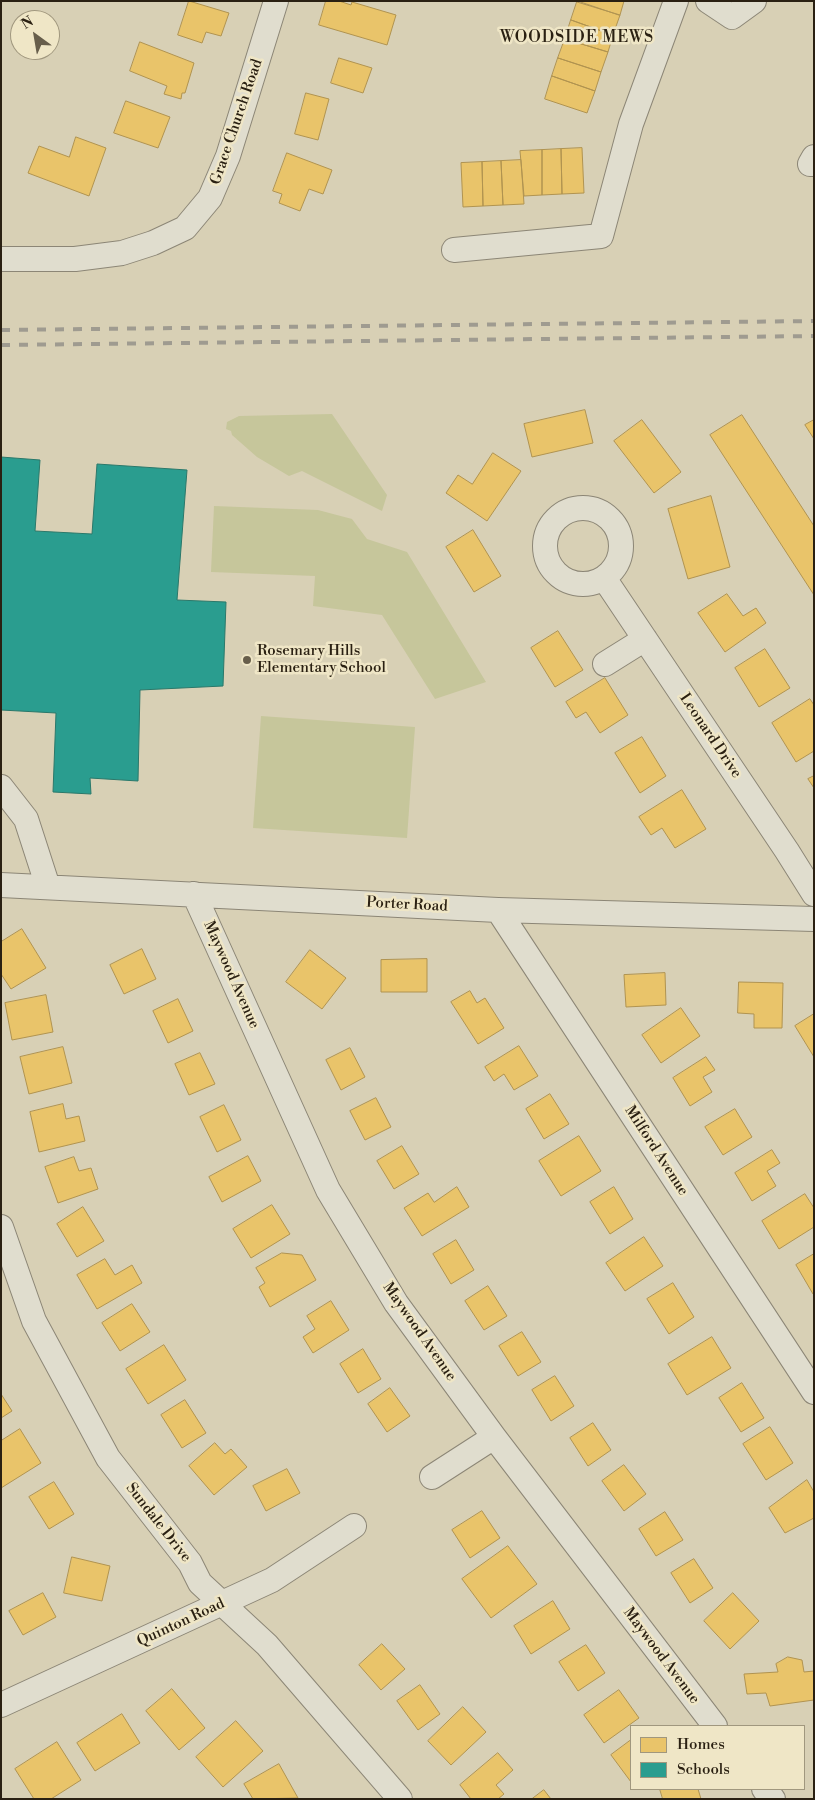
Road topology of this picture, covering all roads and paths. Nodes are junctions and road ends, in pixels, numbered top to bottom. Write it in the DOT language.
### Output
graph roads {
  1 [pos="276,1"];
  2 [pos="676,1"];
  3 [pos="708,1"];
  4 [pos="754,1"];
  5 [pos="814,157"];
  6 [pos="814,164"];
  7 [pos="454,250"];
  8 [pos="2,261"];
  9 [pos="604,578"];
  10 [pos="645,639"];
  11 [pos="605,664"];
  12 [pos="1,787"];
  13 [pos="1,885"];
  14 [pos="48,887"];
  15 [pos="194,894"];
  16 [pos="814,894"];
  17 [pos="498,910"];
  18 [pos="814,919"];
  19 [pos="1,1227"];
  20 [pos="814,1392"];
  21 [pos="494,1437"];
  22 [pos="432,1477"];
  23 [pos="354,1526"];
  24 [pos="222,1605"];
  25 [pos="1,1705"];
  26 [pos="714,1725"];
  27 [pos="400,1799"];
  1 -- 8 [label="street, Grace Church Road"];
  2 -- 7 [label="street"];
  3 -- 4 [label="street"];
  5 -- 6 [label="street"];
  9 -- 10 [label="street, Leonard Drive"];
  10 -- 11 [label="street"];
  10 -- 16 [label="street, Leonard Drive"];
  12 -- 14 [label="street"];
  13 -- 14 [label="street, Porter Road"];
  14 -- 15 [label="street, Porter Road"];
  15 -- 17 [label="street, Porter Road"];
  15 -- 21 [label="street, Maywood Avenue"];
  17 -- 18 [label="street, Porter Road"];
  17 -- 20 [label="street, Milford Avenue"];
  19 -- 24 [label="street, Sundale Drive"];
  21 -- 22 [label="street"];
  21 -- 26 [label="street, Maywood Avenue"];
  23 -- 24 [label="street, Quinton Road"];
  24 -- 25 [label="street, Quinton Road"];
  24 -- 27 [label="street, Sundale Drive"];
}
